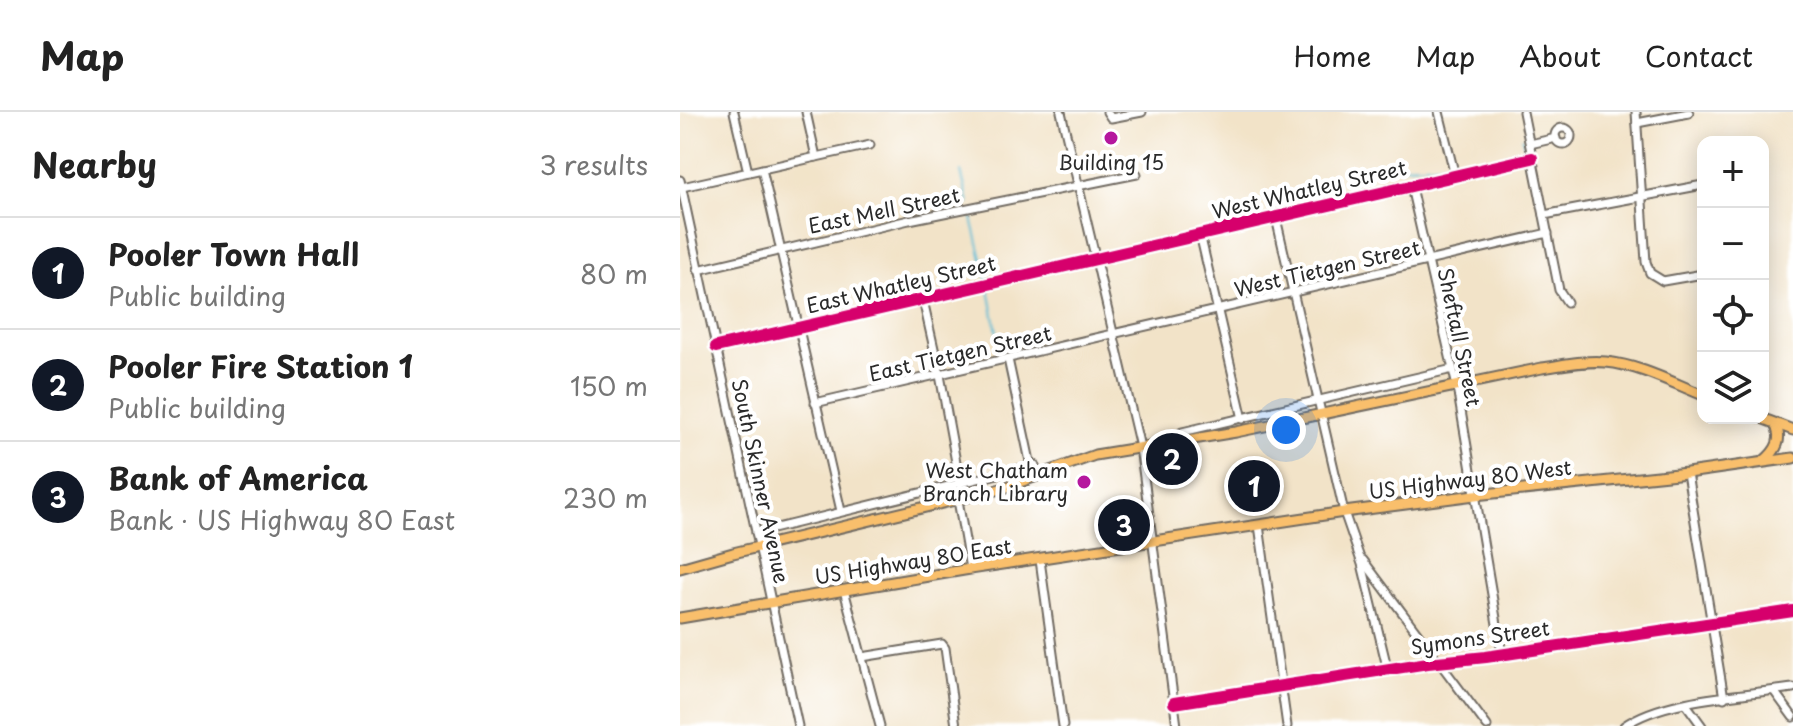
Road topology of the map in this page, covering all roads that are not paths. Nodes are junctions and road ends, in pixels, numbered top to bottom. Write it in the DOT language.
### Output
graph roads {
  1 [pos="734,112"];
  2 [pos="806,112"];
  3 [pos="1061,112"];
  4 [pos="1107,112"];
  5 [pos="1142,112"];
  6 [pos="1439,112"];
  7 [pos="1523,112"];
  8 [pos="1636,112"];
  9 [pos="1689,113"];
  10 [pos="1637,123"];
  11 [pos="1556,138"];
  12 [pos="1530,144"];
  13 [pos="870,145"];
  14 [pos="816,157"];
  15 [pos="1532,158"];
  16 [pos="762,169"];
  17 [pos="748,172"];
  18 [pos="1137,174"];
  19 [pos="1455,176"];
  20 [pos="681,184"];
  21 [pos="1697,186"];
  22 [pos="1079,187"];
  23 [pos="1411,187"];
  24 [pos="1642,197"];
  25 [pos="1544,215"];
  26 [pos="1276,218"];
  27 [pos="1548,233"];
  28 [pos="1200,234"];
  29 [pos="779,249"];
  30 [pos="1095,260"];
  31 [pos="1428,261"];
  32 [pos="698,270"];
  33 [pos="1697,275"];
  34 [pos="1293,292"];
  35 [pos="923,300"];
  36 [pos="1567,302"];
  37 [pos="1218,310"];
  38 [pos="798,329"];
  39 [pos="1113,334"];
  40 [pos="716,347"];
  41 [pos="1008,359"];
  42 [pos="1453,369"];
  43 [pos="940,375"];
  44 [pos="1457,387"];
  45 [pos="1697,393"];
  46 [pos="1319,400"];
  47 [pos="815,403"];
  48 [pos="1322,412"];
  49 [pos="1243,419"];
  50 [pos="1769,421"];
  51 [pos="1775,424"];
  52 [pos="1793,430"];
  53 [pos="1182,432"];
  54 [pos="1140,447"];
  55 [pos="1793,458"];
  56 [pos="1764,461"];
  57 [pos="1687,473"];
  58 [pos="960,484"];
  59 [pos="1475,495"];
  60 [pos="958,500"];
  61 [pos="841,511"];
  62 [pos="1344,512"];
  63 [pos="1259,525"];
  64 [pos="756,533"];
  65 [pos="1151,542"];
  66 [pos="758,547"];
  67 [pos="1356,548"];
  68 [pos="1040,560"];
  69 [pos="680,568"];
  70 [pos="970,569"];
  71 [pos="844,590"];
  72 [pos="771,602"];
  73 [pos="1793,611"];
  74 [pos="680,618"];
  75 [pos="1712,622"];
  76 [pos="1502,654"];
  77 [pos="862,657"];
  78 [pos="1440,662"];
  79 [pos="1388,671"];
  80 [pos="1282,688"];
  81 [pos="1793,688"];
  82 [pos="1774,691"];
  83 [pos="1724,698"];
  84 [pos="1174,703"];
  85 [pos="1686,704"];
  86 [pos="1793,717"];
  87 [pos="795,725"];
  88 [pos="880,726"];
  89 [pos="956,726"];
  90 [pos="1063,726"];
  91 [pos="1177,726"];
  92 [pos="1287,726"];
  93 [pos="1487,726"];
  94 [pos="1624,726"];
  95 [pos="1702,726"];
  1 -- 17 [label="street"];
  2 -- 14 [label="street"];
  3 -- 22 [label="street"];
  4 -- 5 [label="street"];
  6 -- 19 [label="street"];
  7 -- 12 [label="street"];
  8 -- 10 [label="street"];
  9 -- 10 [label="street"];
  10 -- 24 [label="street"];
  11 -- 12 [label="street"];
  12 -- 15 [label="street"];
  13 -- 14 [label="street"];
  14 -- 16 [label="street"];
  15 -- 19 [label="street, West Whatley Street"];
  15 -- 25 [label="street"];
  16 -- 17 [label="street"];
  16 -- 29 [label="street"];
  17 -- 20 [label="street"];
  18 -- 22 [label="street, East Mell Street"];
  19 -- 23 [label="street, West Whatley Street"];
  20 -- 32 [label="street, South Skinner Avenue"];
  21 -- 24 [label="street"];
  22 -- 29 [label="street, East Mell Street"];
  22 -- 30 [label="street"];
  23 -- 26 [label="street, West Whatley Street"];
  23 -- 31 [label="street, Sheftall Street"];
  24 -- 25 [label="street"];
  24 -- 33 [label="street"];
  25 -- 27 [label="street"];
  26 -- 28 [label="street, West Whatley Street"];
  26 -- 34 [label="street"];
  27 -- 31 [label="street, West Tietgen Street"];
  27 -- 36 [label="street"];
  28 -- 30 [label="street, West Whatley Street"];
  28 -- 37 [label="street"];
  29 -- 32 [label="street, East Mell Street"];
  29 -- 38 [label="street"];
  30 -- 35 [label="street, East Whatley Street"];
  30 -- 39 [label="street"];
  31 -- 34 [label="street, West Tietgen Street"];
  31 -- 42 [label="street, Sheftall Street"];
  32 -- 40 [label="street, South Skinner Avenue"];
  34 -- 37 [label="street, West Tietgen Street"];
  34 -- 46 [label="street"];
  35 -- 38 [label="street, East Whatley Street"];
  35 -- 43 [label="street"];
  37 -- 39 [label="street, West Tietgen Street"];
  37 -- 49 [label="street"];
  38 -- 40 [label="street, East Whatley Street"];
  38 -- 47 [label="street"];
  39 -- 41 [label="street, East Tietgen Street"];
  39 -- 54 [label="street"];
  40 -- 64 [label="street, South Skinner Avenue"];
  41 -- 43 [label="street, East Tietgen Street"];
  41 -- 58 [label="street"];
  42 -- 44 [label="street, Sheftall Street"];
  42 -- 46 [label="street"];
  43 -- 47 [label="street, East Tietgen Street"];
  43 -- 58 [label="street"];
  44 -- 45 [label="main road"];
  44 -- 48 [label="main road"];
  44 -- 59 [label="street, Sheftall Street"];
  46 -- 48 [label="street"];
  46 -- 49 [label="street"];
  47 -- 61 [label="street"];
  48 -- 54 [label="main road"];
  48 -- 62 [label="street"];
  49 -- 53 [label="street"];
  50 -- 51 [label="main road"];
  51 -- 52 [label="main road"];
  51 -- 56 [label="main road"];
  54 -- 60 [label="main road, US Highway 80 East"];
  54 -- 65 [label="street"];
  55 -- 56 [label="main road, US Highway 80 West"];
  56 -- 57 [label="main road, US Highway 80 West"];
  57 -- 59 [label="main road, US Highway 80 West"];
  57 -- 75 [label="street"];
  58 -- 61 [label="street"];
  59 -- 62 [label="main road, US Highway 80 West"];
  59 -- 76 [label="street, Sheftall Street"];
  60 -- 66 [label="main road, US Highway 80 East"];
  60 -- 70 [label="street"];
  61 -- 64 [label="street"];
  62 -- 63 [label="main road, US Highway 80 West"];
  62 -- 67 [label="street"];
  63 -- 65 [label="main road, US Highway 80 West"];
  63 -- 80 [label="street"];
  64 -- 66 [label="street, South Skinner Avenue"];
  65 -- 68 [label="main road, US Highway 80 East"];
  65 -- 84 [label="street"];
  66 -- 69 [label="main road, US Highway 80 East"];
  66 -- 72 [label="street, South Skinner Avenue"];
  67 -- 78 [label="street"];
  67 -- 79 [label="street"];
  68 -- 70 [label="main road, US Highway 80 East"];
  68 -- 90 [label="street"];
  70 -- 71 [label="main road, US Highway 80 East"];
  71 -- 72 [label="main road, US Highway 80 East"];
  71 -- 77 [label="street"];
  72 -- 74 [label="main road, US Highway 80 East"];
  72 -- 87 [label="street, South Skinner Avenue"];
  73 -- 75 [label="street, Symons Street"];
  75 -- 76 [label="street, Symons Street"];
  75 -- 83 [label="street"];
  76 -- 78 [label="street, Symons Street"];
  77 -- 88 [label="street"];
  77 -- 89 [label="street"];
  78 -- 79 [label="street, Symons Street"];
  78 -- 93 [label="street"];
  79 -- 80 [label="street, Symons Street"];
  80 -- 84 [label="street, Symons Street"];
  80 -- 92 [label="street"];
  81 -- 82 [label="street"];
  82 -- 83 [label="street"];
  82 -- 86 [label="street"];
  83 -- 85 [label="street"];
  84 -- 91 [label="street"];
  85 -- 94 [label="street"];
  85 -- 95 [label="street"];
}
